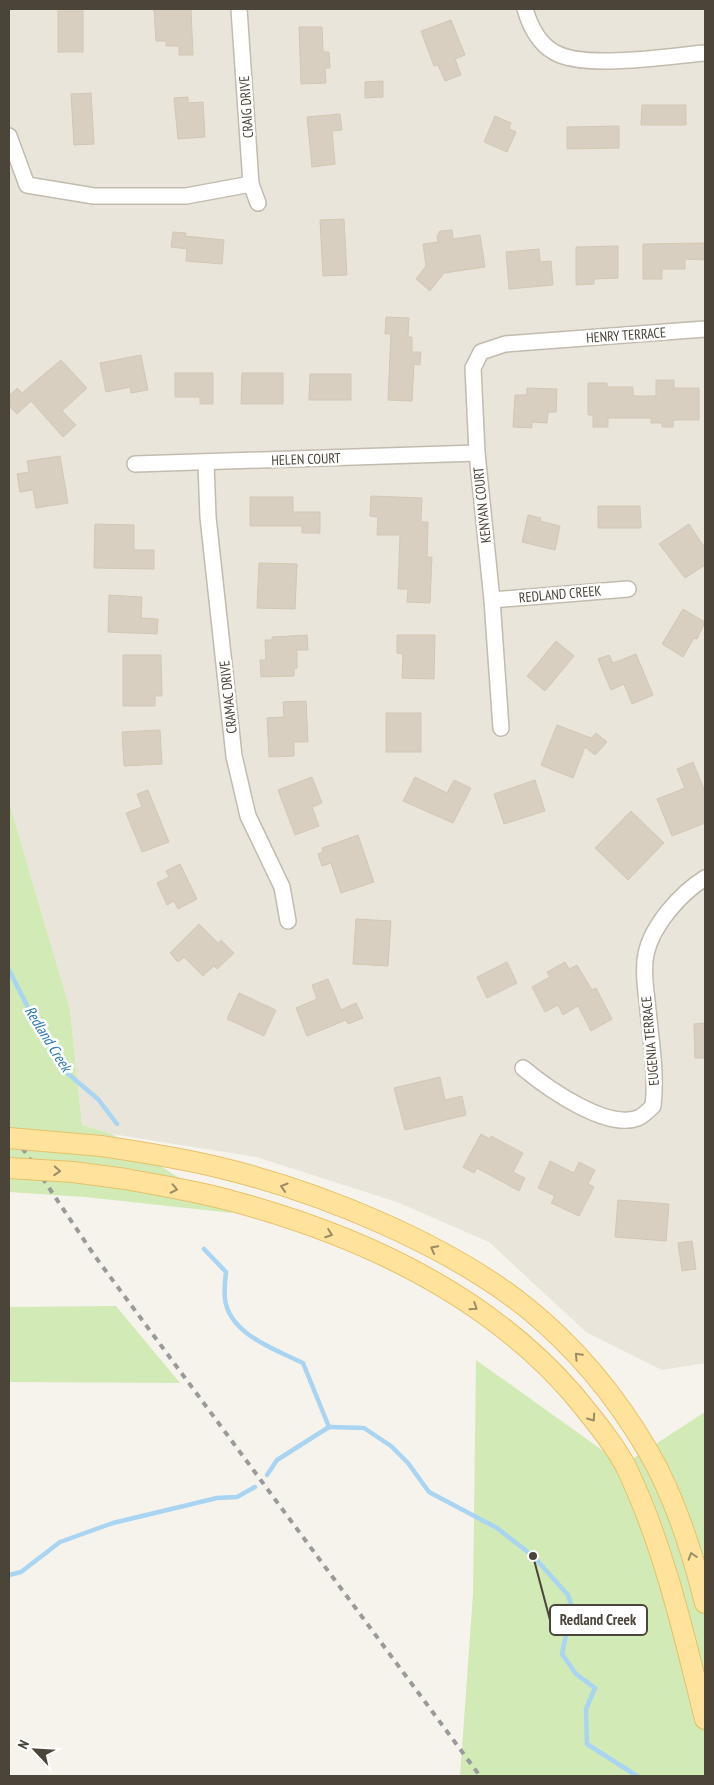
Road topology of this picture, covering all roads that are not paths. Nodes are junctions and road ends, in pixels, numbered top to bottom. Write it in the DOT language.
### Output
graph roads {
  1 [pos="239,9"];
  2 [pos="525,9"];
  3 [pos="705,53"];
  4 [pos="9,136"];
  5 [pos="251,184"];
  6 [pos="258,203"];
  7 [pos="705,329"];
  8 [pos="548,341"];
  9 [pos="477,453"];
  10 [pos="206,463"];
  11 [pos="135,464"];
  12 [pos="628,589"];
  13 [pos="492,600"];
  14 [pos="501,728"];
  15 [pos="705,878"];
  16 [pos="288,921"];
  17 [pos="523,1068"];
  18 [pos="9,1138"];
  19 [pos="9,1168"];
  20 [pos="705,1603"];
  21 [pos="705,1719"];
  1 -- 5 [label="street, CRAIG DRIVE"];
  2 -- 3 [label="street"];
  4 -- 5 [label="street"];
  5 -- 6 [label="street, CRAIG DRIVE"];
  7 -- 8 [label="street, HENRY TERRACE"];
  8 -- 9 [label="street, KENYAN COURT"];
  9 -- 10 [label="street, HELEN COURT"];
  9 -- 13 [label="street, KENYAN COURT"];
  10 -- 11 [label="street, HELEN COURT"];
  10 -- 16 [label="street, CRAMAC DRIVE"];
  12 -- 13 [label="street, REDLAND CREEK"];
  13 -- 14 [label="street, KENYAN COURT"];
  15 -- 17 [label="street, EUGENIA TERRACE"];
  20 -- 18 [label="main road, one-way, bridge"];
  19 -- 21 [label="main road, one-way, bridge"];
}
